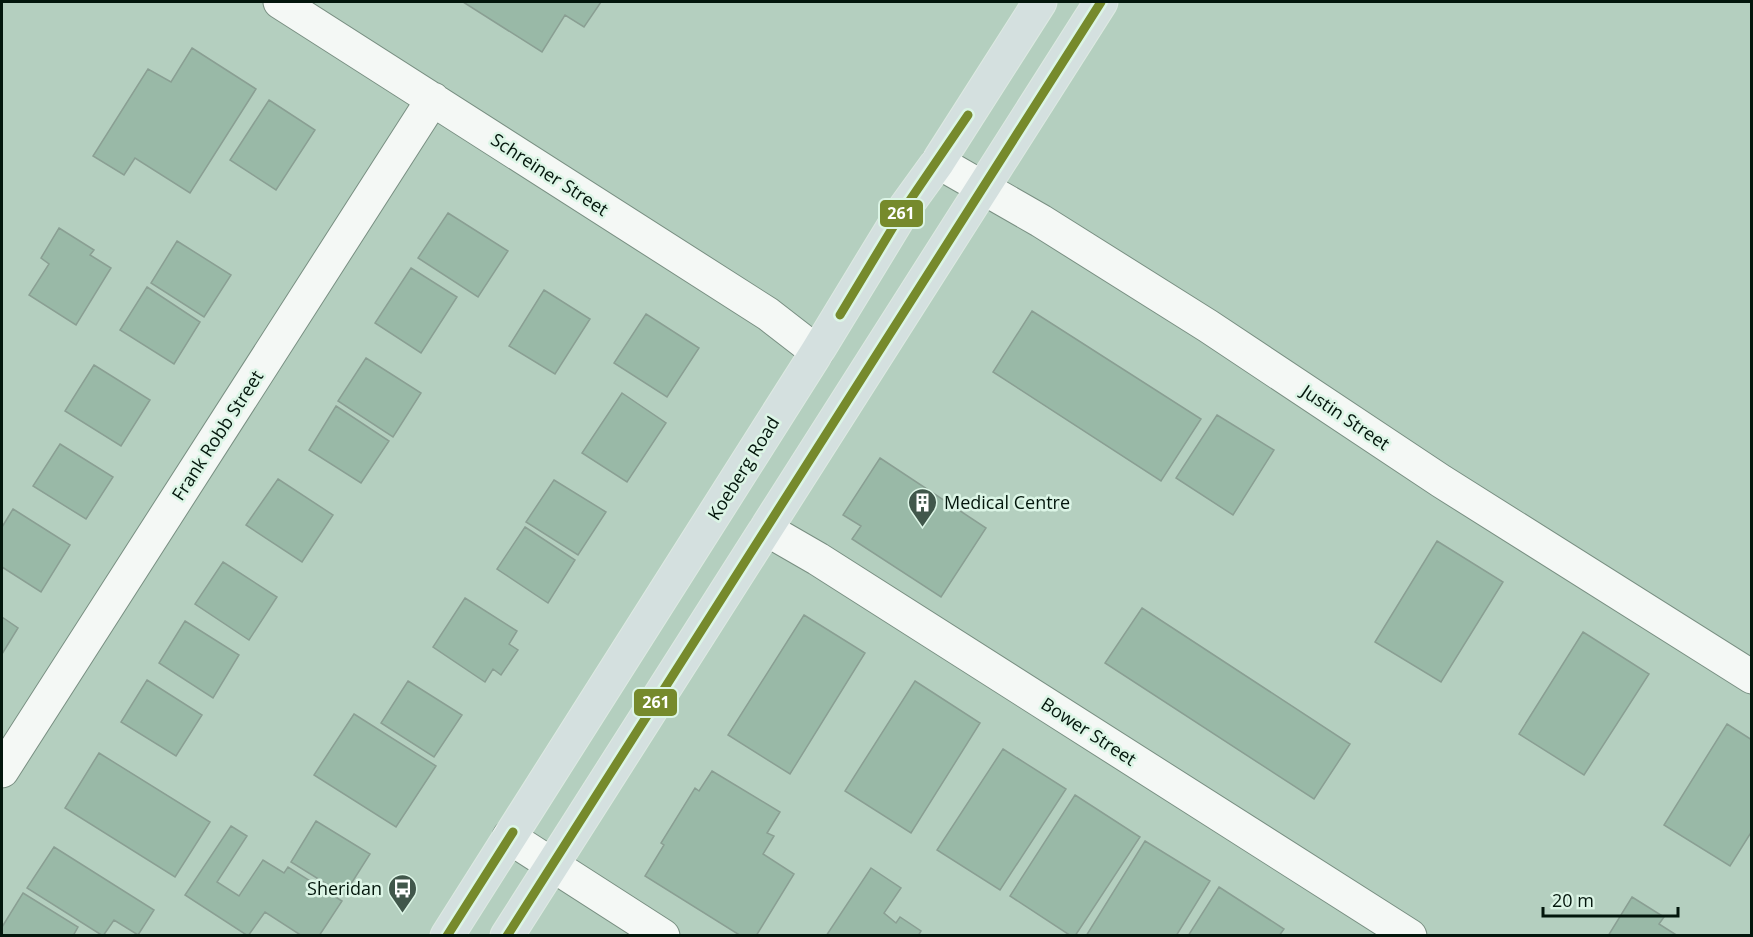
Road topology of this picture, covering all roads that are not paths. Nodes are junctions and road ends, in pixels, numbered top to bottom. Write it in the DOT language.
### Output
graph roads {
  1 [pos="280,2"];
  2 [pos="1040,2"];
  3 [pos="1101,2"];
  4 [pos="433,99"];
  5 [pos="938,162"];
  6 [pos="982,189"];
  7 [pos="817,352"];
  8 [pos="766,529"];
  9 [pos="1752,677"];
  10 [pos="2,771"];
  11 [pos="509,837"];
  12 [pos="552,865"];
  13 [pos="447,936"];
  14 [pos="507,936"];
  15 [pos="663,936"];
  16 [pos="1410,936"];
  1 -- 4 [label="street, Schreiner Street"];
  2 -- 5 [label="main road, Koeberg Road"];
  3 -- 6 [label="main road"];
  4 -- 7 [label="street, Schreiner Street"];
  4 -- 10 [label="street, Frank Robb Street"];
  5 -- 6 [label="street, Justin Street"];
  5 -- 7 [label="main road, Koeberg Road"];
  6 -- 8 [label="main road"];
  6 -- 9 [label="street, Justin Street"];
  7 -- 11 [label="main road, Koeberg Road"];
  8 -- 12 [label="main road"];
  8 -- 16 [label="street, Bower Street"];
  11 -- 12 [label="street"];
  11 -- 13 [label="main road, Koeberg Road"];
  12 -- 14 [label="main road"];
  12 -- 15 [label="street"];
}
